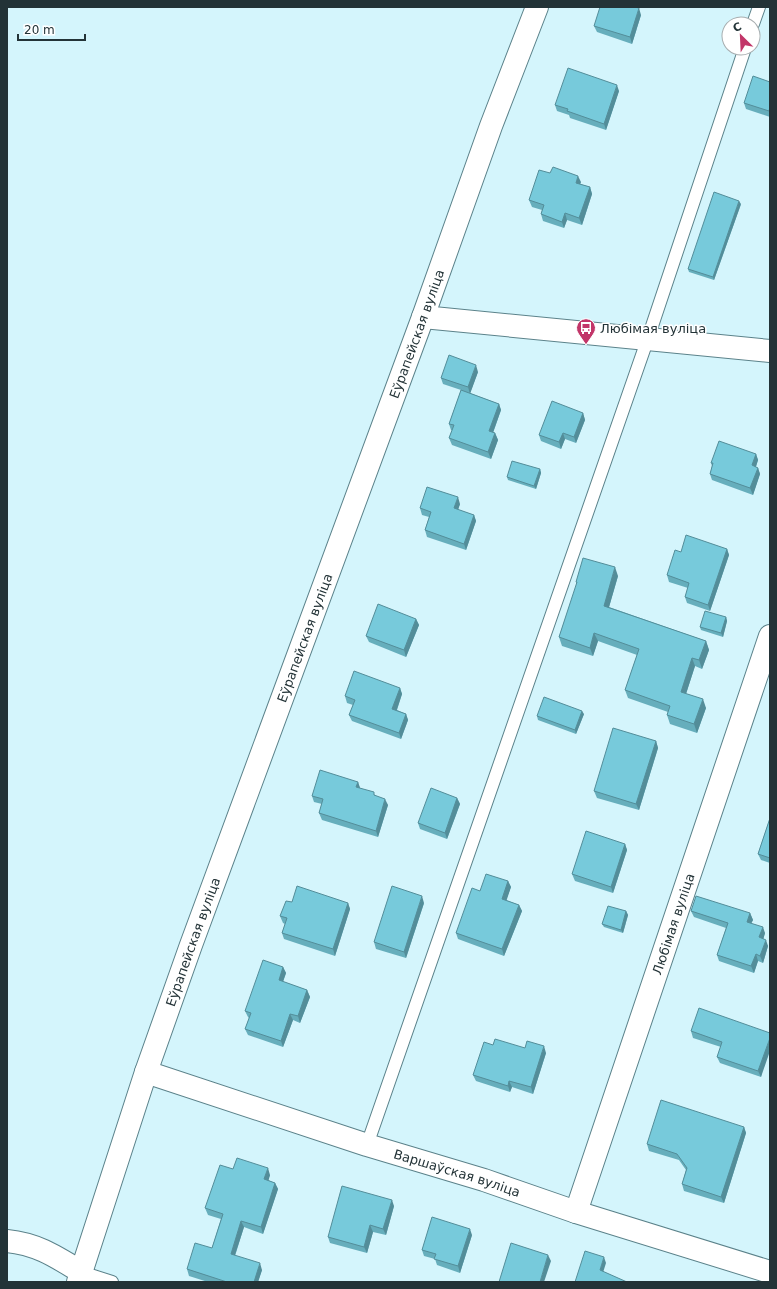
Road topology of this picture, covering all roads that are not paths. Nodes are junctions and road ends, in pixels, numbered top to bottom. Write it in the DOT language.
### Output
graph roads {
  1 [pos="537,7"];
  2 [pos="742,56"];
  3 [pos="423,317"];
  4 [pos="648,338"];
  5 [pos="770,351"];
  6 [pos="770,636"];
  7 [pos="146,1072"];
  8 [pos="367,1145"];
  9 [pos="576,1212"];
  10 [pos="7,1241"];
  11 [pos="770,1272"];
  12 [pos="79,1277"];
  13 [pos="112,1282"];
  1 -- 3 [label="street, Еўрапейская вуліца"];
  2 -- 4 [label="lane"];
  3 -- 4 [label="street"];
  3 -- 7 [label="street, Еўрапейская вуліца"];
  4 -- 5 [label="street"];
  4 -- 8 [label="lane"];
  6 -- 9 [label="street, Любімая вуліца"];
  7 -- 8 [label="street, Варшаўская вуліца"];
  7 -- 12 [label="street, Еўрапейская вуліца"];
  8 -- 9 [label="street, Варшаўская вуліца"];
  9 -- 11 [label="street, Варшаўская вуліца"];
  10 -- 12 [label="street"];
  12 -- 13 [label="lane"];
}
